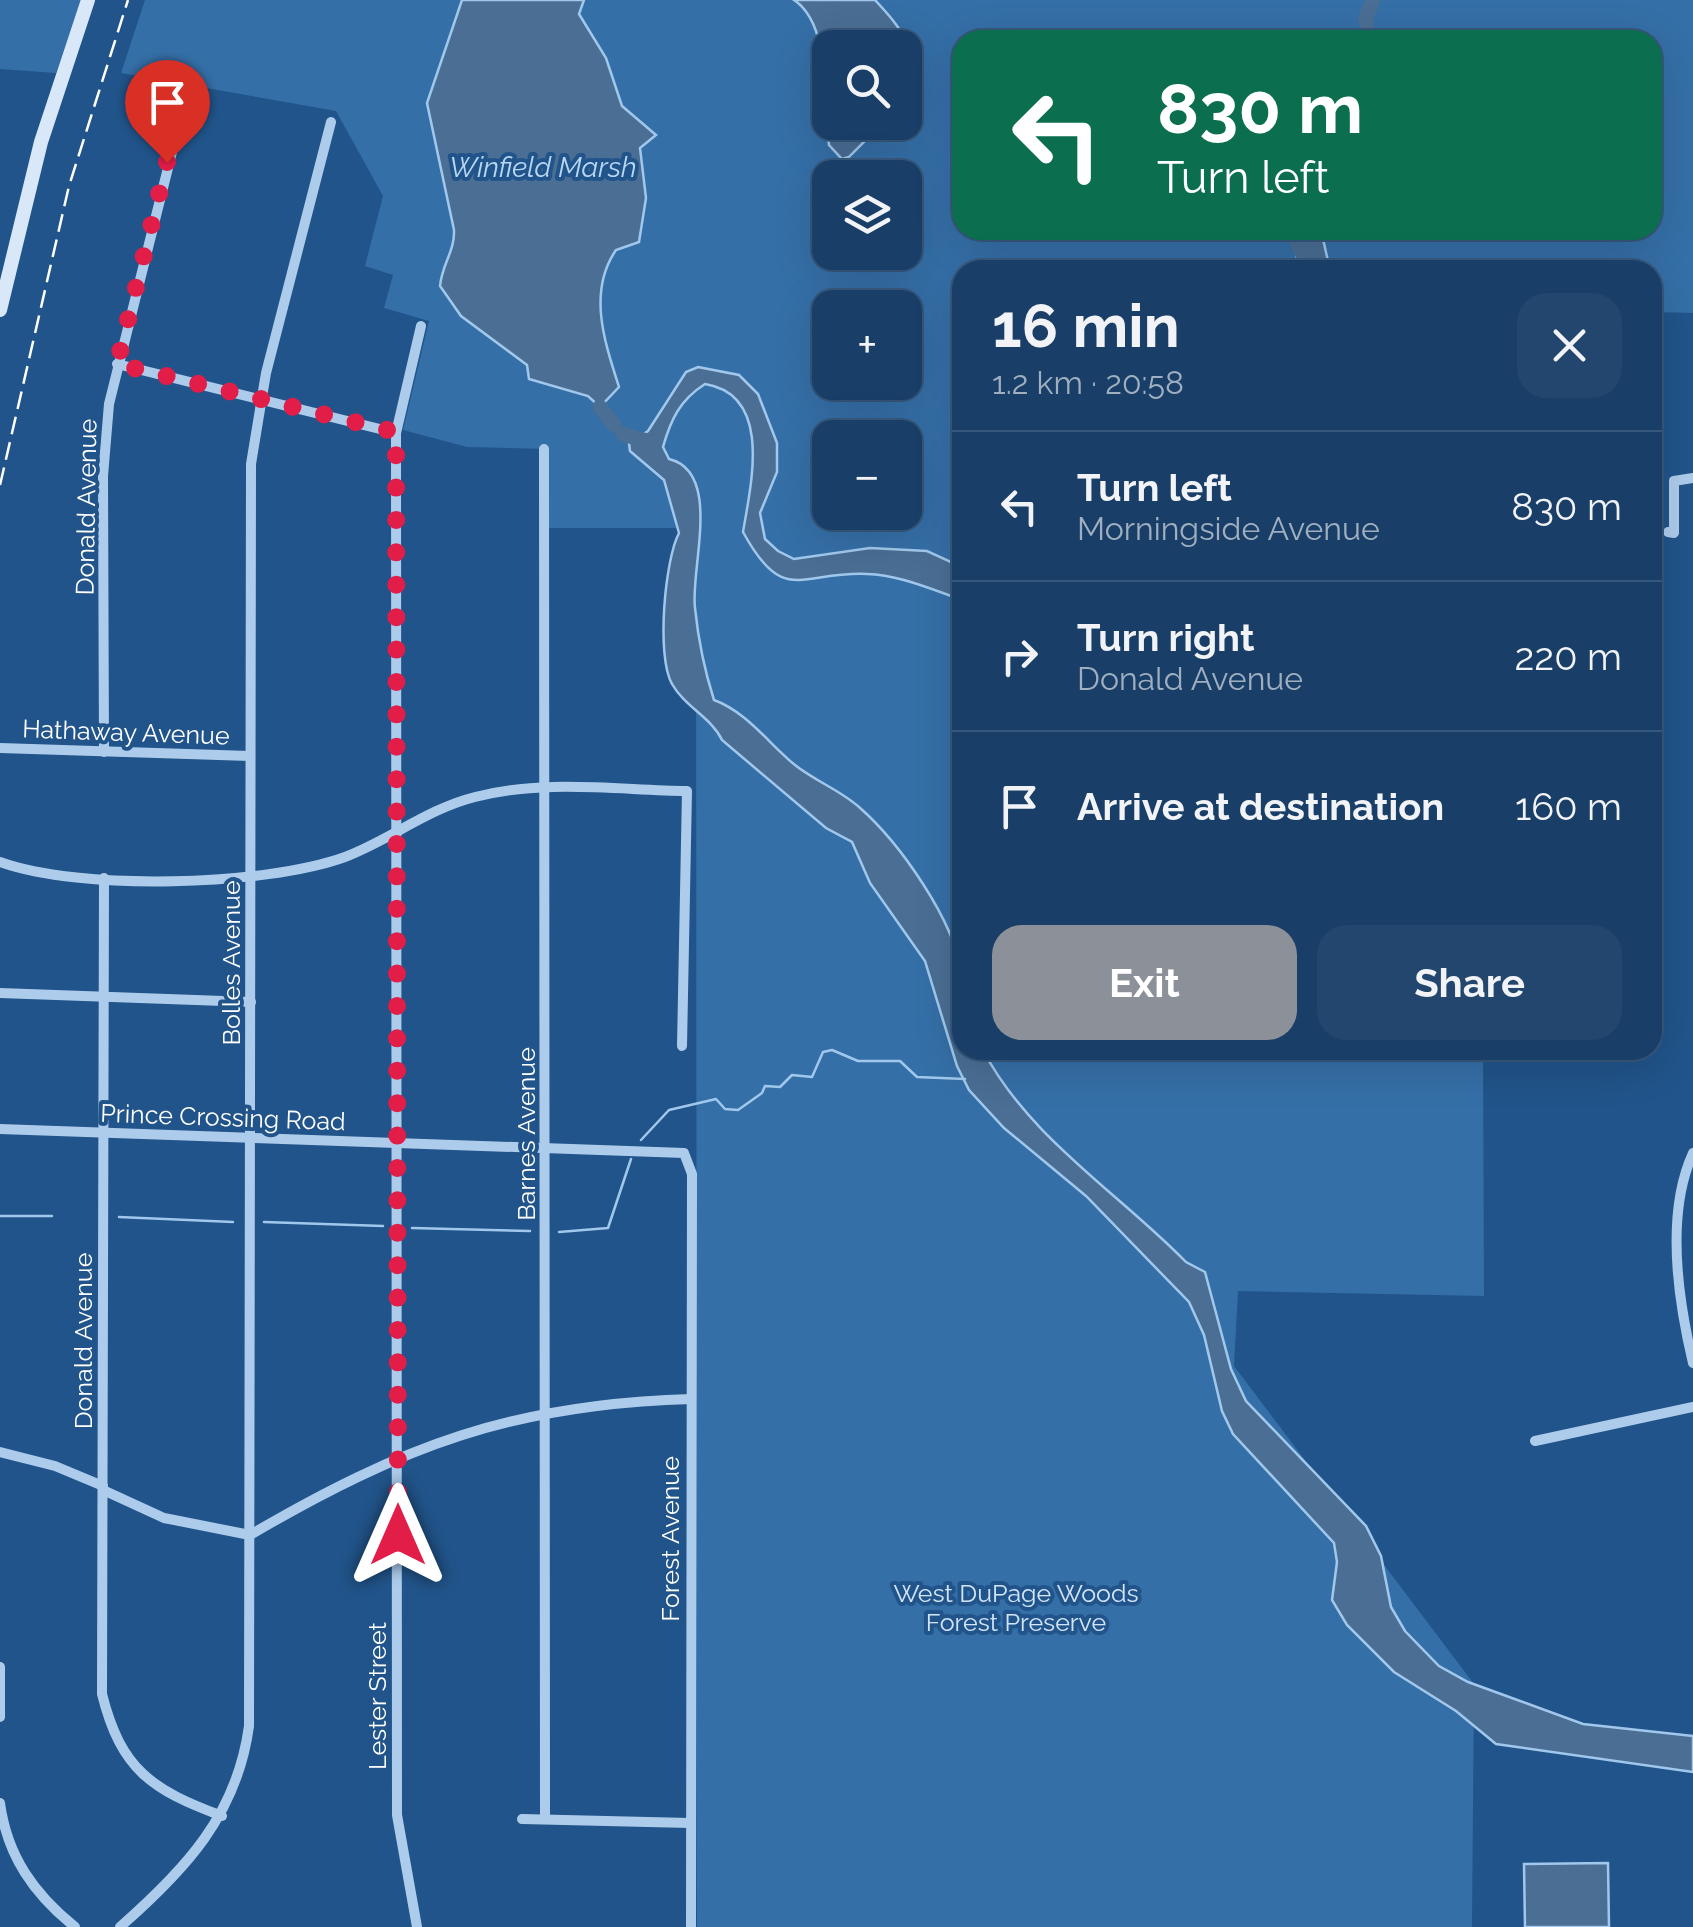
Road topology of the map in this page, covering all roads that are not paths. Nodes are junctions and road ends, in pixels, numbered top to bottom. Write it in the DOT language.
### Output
graph roads {
  1 [pos="88,0"];
  2 [pos="186,92"];
  3 [pos="331,122"];
  4 [pos="0,310"];
  5 [pos="421,326"];
  6 [pos="117,364"];
  7 [pos="261,400"];
  8 [pos="396,432"];
  9 [pos="544,449"];
  10 [pos="1693,478"];
  11 [pos="1668,532"];
  12 [pos="0,748"];
  13 [pos="104,752"];
  14 [pos="250,756"];
  15 [pos="546,788"];
  16 [pos="398,830"];
  17 [pos="0,862"];
  18 [pos="251,877"];
  19 [pos="104,878"];
  20 [pos="0,994"];
  21 [pos="104,997"];
  22 [pos="251,1002"];
  23 [pos="682,1046"];
  24 [pos="0,1129"];
  25 [pos="103,1132"];
  26 [pos="251,1138"];
  27 [pos="398,1143"];
  28 [pos="546,1148"];
  29 [pos="684,1152"];
  30 [pos="1693,1153"];
  31 [pos="1688,1192"];
  32 [pos="1693,1363"];
  33 [pos="690,1399"];
  34 [pos="1693,1407"];
  35 [pos="546,1411"];
  36 [pos="1534,1442"];
  37 [pos="0,1452"];
  38 [pos="398,1455"];
  39 [pos="103,1488"];
  40 [pos="250,1534"];
  41 [pos="0,1666"];
  42 [pos="0,1717"];
  43 [pos="0,1803"];
  44 [pos="224,1813"];
  45 [pos="522,1818"];
  46 [pos="544,1819"];
  47 [pos="690,1824"];
  48 [pos="75,1927"];
  49 [pos="120,1927"];
  50 [pos="417,1927"];
  51 [pos="691,1927"];
  1 -- 4 [label="street"];
  2 -- 6 [label="street, Donald Avenue"];
  3 -- 7 [label="street, Bolles Avenue"];
  5 -- 8 [label="street, Lester Street"];
  6 -- 7 [label="street"];
  6 -- 13 [label="street, Donald Avenue"];
  7 -- 8 [label="street"];
  7 -- 14 [label="street, Bolles Avenue"];
  8 -- 16 [label="street, Lester Street"];
  9 -- 15 [label="street, Barnes Avenue"];
  10 -- 11 [label="street"];
  12 -- 13 [label="street, Hathaway Avenue"];
  13 -- 14 [label="street, Hathaway Avenue"];
  14 -- 18 [label="street, Bolles Avenue"];
  15 -- 16 [label="street"];
  15 -- 23 [label="street"];
  15 -- 28 [label="street, Barnes Avenue"];
  16 -- 18 [label="street"];
  16 -- 27 [label="street, Lester Street"];
  17 -- 19 [label="street"];
  18 -- 19 [label="street"];
  18 -- 22 [label="street, Bolles Avenue"];
  19 -- 21 [label="street, Donald Avenue"];
  20 -- 21 [label="street"];
  21 -- 22 [label="street"];
  21 -- 25 [label="street, Donald Avenue"];
  22 -- 26 [label="street, Bolles Avenue"];
  24 -- 25 [label="street, Prince Crossing Road"];
  25 -- 26 [label="street, Prince Crossing Road"];
  25 -- 39 [label="street, Donald Avenue"];
  26 -- 27 [label="street, Prince Crossing Road"];
  26 -- 40 [label="street, Bolles Avenue"];
  27 -- 28 [label="street, Prince Crossing Road"];
  27 -- 38 [label="street, Lester Street"];
  28 -- 29 [label="street, Prince Crossing Road"];
  28 -- 35 [label="street, Barnes Avenue"];
  29 -- 33 [label="street, Forest Avenue"];
  30 -- 31 [label="street"];
  31 -- 32 [label="street"];
  33 -- 35 [label="street"];
  33 -- 47 [label="street, Forest Avenue"];
  34 -- 36 [label="street"];
  35 -- 38 [label="street"];
  35 -- 46 [label="street, Barnes Avenue"];
  37 -- 39 [label="street"];
  38 -- 40 [label="street"];
  38 -- 50 [label="street, Lester Street"];
  39 -- 40 [label="street"];
  39 -- 44 [label="street, Donald Avenue"];
  40 -- 44 [label="street, Bolles Avenue"];
  41 -- 42 [label="street"];
  43 -- 48 [label="street"];
  44 -- 49 [label="street, Bolles Avenue"];
  45 -- 46 [label="street"];
  46 -- 47 [label="street"];
  47 -- 51 [label="street, Forest Avenue"];
}
